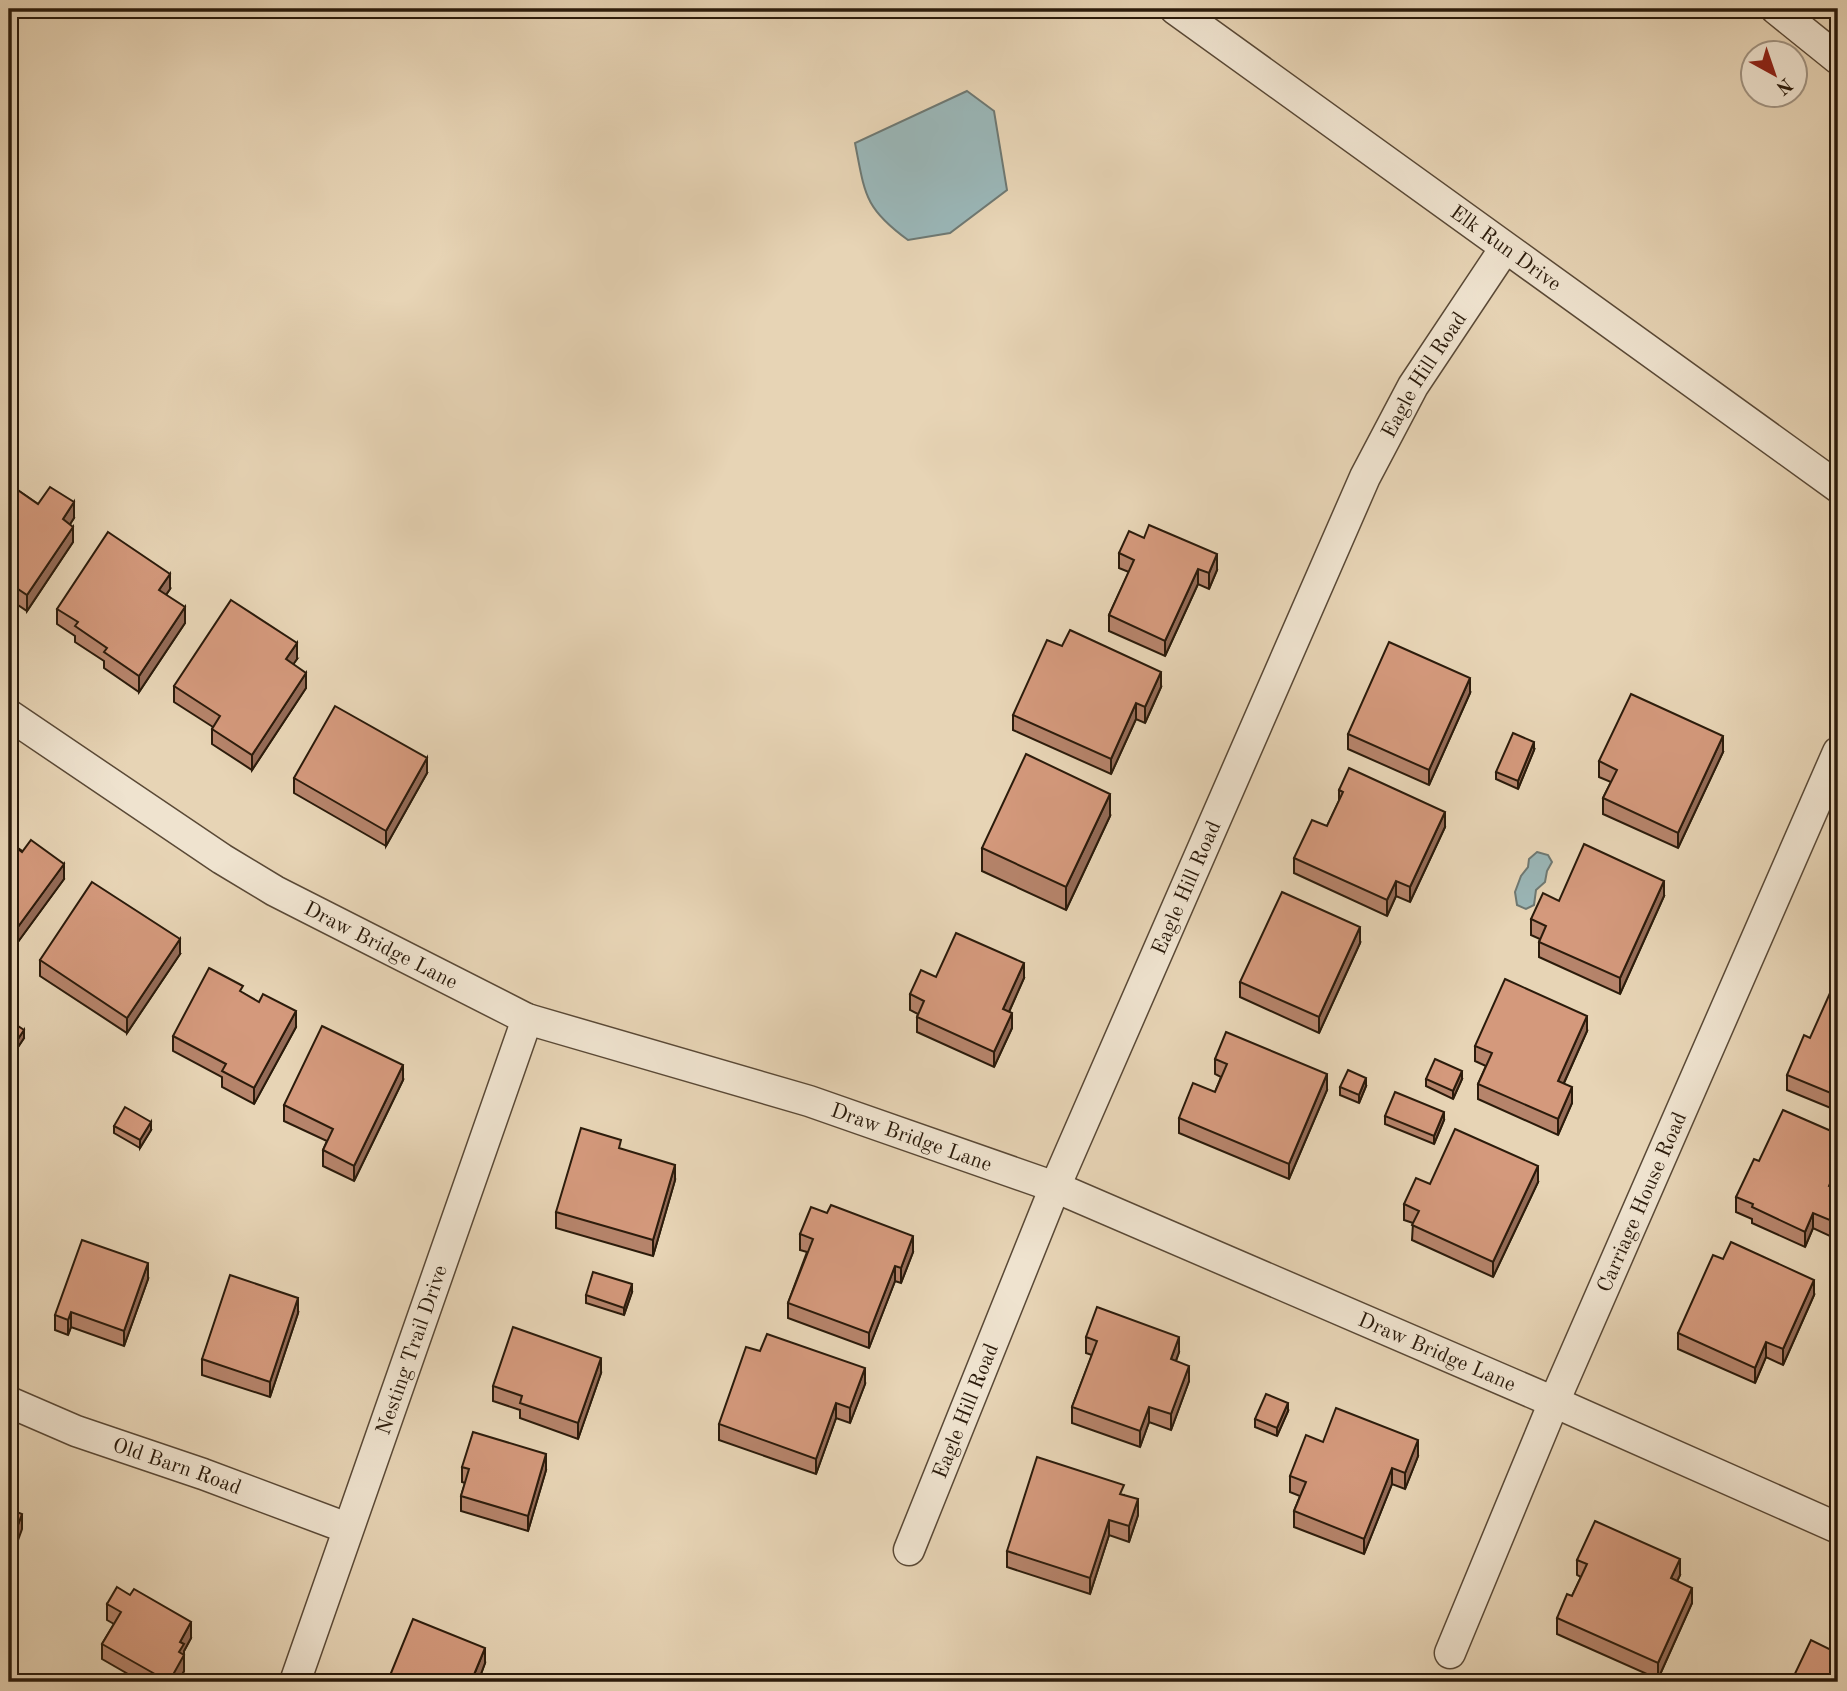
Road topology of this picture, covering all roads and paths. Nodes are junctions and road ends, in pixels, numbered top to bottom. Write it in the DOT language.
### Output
graph roads {
  1 [pos="1175,9"];
  2 [pos="1776,9"];
  3 [pos="1838,59"];
  4 [pos="1505,248"];
  5 [pos="1838,487"];
  6 [pos="9,715"];
  7 [pos="1838,752"];
  8 [pos="527,1019"];
  9 [pos="1055,1187"];
  10 [pos="9,1402"];
  11 [pos="1554,1402"];
  12 [pos="347,1528"];
  13 [pos="1838,1528"];
  14 [pos="909,1550"];
  15 [pos="1450,1653"];
  16 [pos="295,1682"];
  1 -- 4 [label="street, Elk Run Drive"];
  2 -- 3 [label="street"];
  4 -- 5 [label="street, Elk Run Drive"];
  4 -- 9 [label="street, Eagle Hill Road"];
  6 -- 8 [label="street, Draw Bridge Lane"];
  7 -- 11 [label="street, Carriage House Road"];
  8 -- 9 [label="street, Draw Bridge Lane"];
  8 -- 12 [label="street, Nesting Trail Drive"];
  9 -- 11 [label="street, Draw Bridge Lane"];
  9 -- 14 [label="street, Eagle Hill Road"];
  10 -- 12 [label="street, Old Barn Road"];
  11 -- 13 [label="street, Draw Bridge Lane"];
  11 -- 15 [label="street, Carriage House Road"];
  12 -- 16 [label="street, Nesting Trail Drive"];
}
